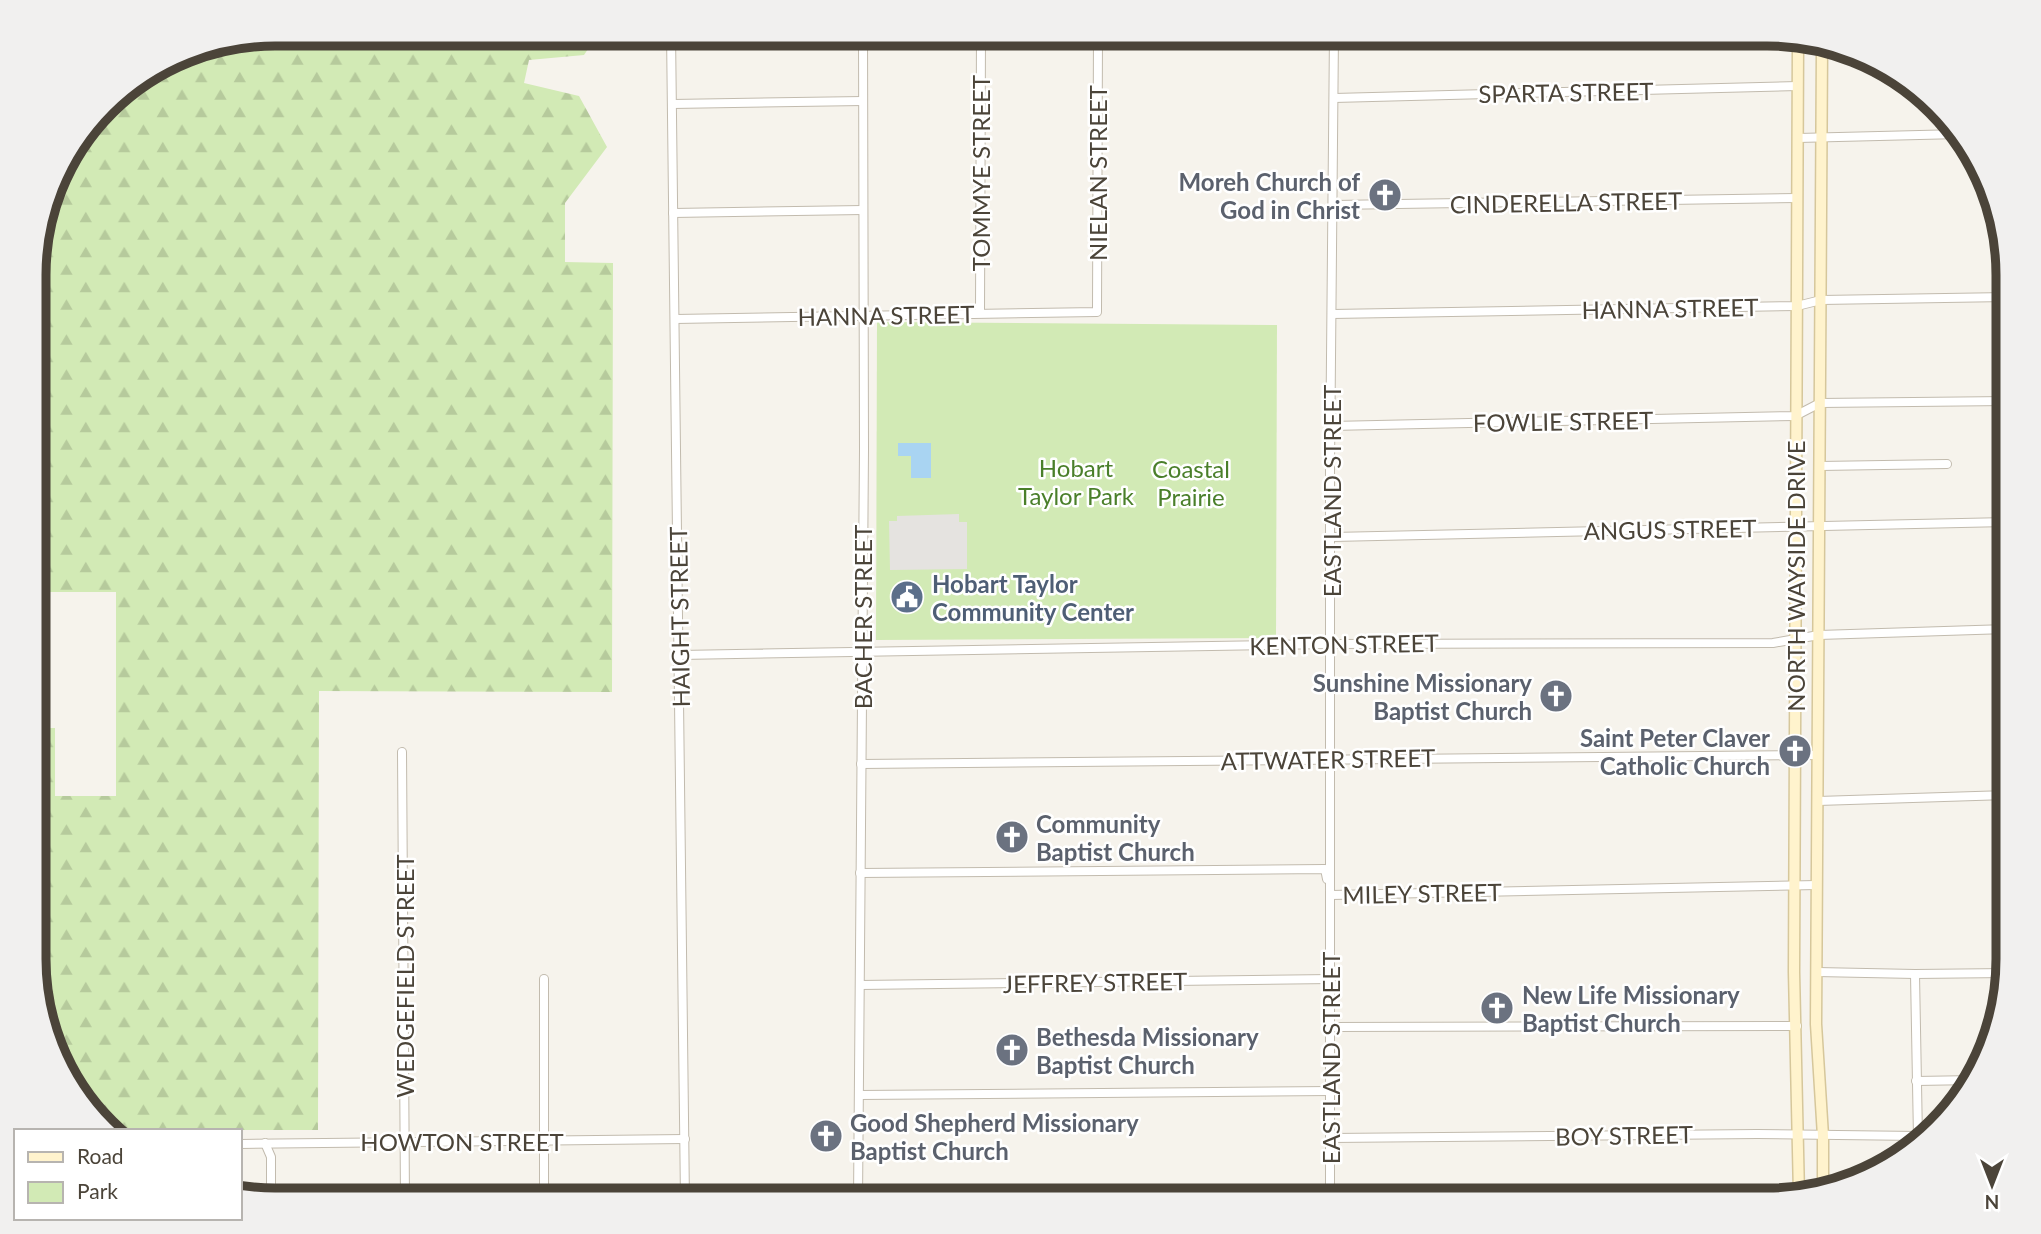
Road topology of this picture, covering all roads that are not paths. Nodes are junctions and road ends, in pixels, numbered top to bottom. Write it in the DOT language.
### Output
graph roads {
  1 [pos="671,46"];
  2 [pos="863,46"];
  3 [pos="981,46"];
  4 [pos="1098,46"];
  5 [pos="1334,46"];
  6 [pos="1798,47"];
  7 [pos="1822,52"];
  8 [pos="1798,86"];
  9 [pos="1334,98"];
  10 [pos="863,101"];
  11 [pos="672,104"];
  12 [pos="1947,134"];
  13 [pos="1822,137"];
  14 [pos="1798,138"];
  15 [pos="1797,198"];
  16 [pos="1334,205"];
  17 [pos="863,210"];
  18 [pos="673,213"];
  19 [pos="1995,297"];
  20 [pos="1821,300"];
  21 [pos="1797,306"];
  22 [pos="1097,312"];
  23 [pos="980,313"];
  24 [pos="1332,314"];
  25 [pos="863,315"];
  26 [pos="675,319"];
  27 [pos="1995,401"];
  28 [pos="1820,403"];
  29 [pos="1795,416"];
  30 [pos="1331,426"];
  31 [pos="1947,464"];
  32 [pos="1820,466"];
  33 [pos="1995,522"];
  34 [pos="1796,526"];
  35 [pos="1819,526"];
  36 [pos="1332,537"];
  37 [pos="1995,629"];
  38 [pos="1819,635"];
  39 [pos="1794,640"];
  40 [pos="1331,644"];
  41 [pos="862,652"];
  42 [pos="680,655"];
  43 [pos="402,752"];
  44 [pos="1795,755"];
  45 [pos="1818,755"];
  46 [pos="1331,759"];
  47 [pos="861,764"];
  48 [pos="1995,795"];
  49 [pos="1818,800"];
  50 [pos="860,873"];
  51 [pos="1794,885"];
  52 [pos="1817,885"];
  53 [pos="1331,895"];
  54 [pos="1794,972"];
  55 [pos="1816,972"];
  56 [pos="1995,973"];
  57 [pos="1915,974"];
  58 [pos="544,979"];
  59 [pos="1331,979"];
  60 [pos="860,985"];
  61 [pos="1797,1026"];
  62 [pos="1331,1027"];
  63 [pos="1961,1080"];
  64 [pos="1916,1081"];
  65 [pos="1331,1091"];
  66 [pos="859,1096"];
  67 [pos="1918,1131"];
  68 [pos="1800,1135"];
  69 [pos="1823,1136"];
  70 [pos="1911,1137"];
  71 [pos="1331,1138"];
  72 [pos="685,1139"];
  73 [pos="405,1141"];
  74 [pos="543,1142"];
  75 [pos="265,1143"];
  76 [pos="242,1144"];
  77 [pos="1823,1181"];
  78 [pos="1800,1186"];
  79 [pos="271,1188"];
  80 [pos="405,1188"];
  81 [pos="544,1188"];
  82 [pos="685,1188"];
  83 [pos="858,1188"];
  84 [pos="1330,1188"];
  1 -- 11 [label="street, HAIGHT STREET"];
  2 -- 10 [label="street, BACHER STREET"];
  3 -- 23 [label="street, TOMMYE STREET"];
  4 -- 22 [label="street, NIELAN STREET"];
  5 -- 9 [label="street, EASTLAND STREET"];
  6 -- 8 [label="main road, NORTH WAYSIDE DRIVE"];
  7 -- 13 [label="main road, NORTH WAYSIDE DRIVE"];
  8 -- 9 [label="street, SPARTA STREET"];
  8 -- 14 [label="main road, NORTH WAYSIDE DRIVE"];
  9 -- 16 [label="street, EASTLAND STREET"];
  10 -- 11 [label="street"];
  10 -- 17 [label="street, BACHER STREET"];
  11 -- 18 [label="street, HAIGHT STREET"];
  12 -- 13 [label="street"];
  13 -- 14 [label="street"];
  13 -- 20 [label="main road, NORTH WAYSIDE DRIVE"];
  14 -- 15 [label="main road, NORTH WAYSIDE DRIVE"];
  15 -- 16 [label="street, CINDERELLA STREET"];
  15 -- 21 [label="main road, NORTH WAYSIDE DRIVE"];
  16 -- 24 [label="street, EASTLAND STREET"];
  17 -- 18 [label="street"];
  17 -- 25 [label="street, BACHER STREET"];
  18 -- 26 [label="street, HAIGHT STREET"];
  19 -- 20 [label="street, HANNA STREET"];
  20 -- 21 [label="street, HANNA STREET"];
  20 -- 28 [label="main road, NORTH WAYSIDE DRIVE"];
  21 -- 24 [label="street, HANNA STREET"];
  21 -- 29 [label="main road, NORTH WAYSIDE DRIVE"];
  22 -- 23 [label="street, HANNA STREET"];
  23 -- 25 [label="street, HANNA STREET"];
  24 -- 30 [label="street, EASTLAND STREET"];
  25 -- 26 [label="street, HANNA STREET"];
  25 -- 41 [label="street, BACHER STREET"];
  26 -- 42 [label="street, HAIGHT STREET"];
  27 -- 28 [label="street"];
  28 -- 29 [label="street"];
  28 -- 32 [label="main road, NORTH WAYSIDE DRIVE"];
  29 -- 30 [label="street, FOWLIE STREET"];
  29 -- 34 [label="main road, NORTH WAYSIDE DRIVE"];
  30 -- 36 [label="street, EASTLAND STREET"];
  31 -- 32 [label="street"];
  32 -- 35 [label="main road, NORTH WAYSIDE DRIVE"];
  33 -- 35 [label="street, ANGUS STREET"];
  34 -- 35 [label="street, ANGUS STREET"];
  34 -- 36 [label="street, ANGUS STREET"];
  34 -- 39 [label="main road, NORTH WAYSIDE DRIVE"];
  35 -- 38 [label="main road, NORTH WAYSIDE DRIVE"];
  36 -- 40 [label="street, EASTLAND STREET"];
  37 -- 38 [label="street, KENTON STREET"];
  38 -- 39 [label="street, KENTON STREET"];
  38 -- 45 [label="main road, NORTH WAYSIDE DRIVE"];
  39 -- 40 [label="street, KENTON STREET"];
  39 -- 44 [label="main road, NORTH WAYSIDE DRIVE"];
  40 -- 41 [label="street, KENTON STREET"];
  40 -- 46 [label="street, EASTLAND STREET"];
  41 -- 42 [label="street, KENTON STREET"];
  41 -- 47 [label="street, BACHER STREET"];
  42 -- 72 [label="street, HAIGHT STREET"];
  43 -- 73 [label="street, WEDGEFIELD STREET"];
  44 -- 45 [label="street, ATTWATER STREET"];
  44 -- 46 [label="street, ATTWATER STREET"];
  44 -- 51 [label="main road, NORTH WAYSIDE DRIVE"];
  45 -- 49 [label="main road, NORTH WAYSIDE DRIVE"];
  46 -- 47 [label="street, ATTWATER STREET"];
  46 -- 53 [label="street, EASTLAND STREET"];
  47 -- 50 [label="street, BACHER STREET"];
  48 -- 49 [label="street"];
  49 -- 52 [label="main road, NORTH WAYSIDE DRIVE"];
  50 -- 53 [label="street, MILEY STREET"];
  50 -- 60 [label="street, BACHER STREET"];
  51 -- 52 [label="street, MILEY STREET"];
  51 -- 53 [label="street, MILEY STREET"];
  51 -- 54 [label="main road, NORTH WAYSIDE DRIVE"];
  52 -- 55 [label="main road, NORTH WAYSIDE DRIVE"];
  53 -- 59 [label="street, EASTLAND STREET"];
  54 -- 55 [label="main road"];
  54 -- 61 [label="main road, NORTH WAYSIDE DRIVE"];
  55 -- 57 [label="street"];
  55 -- 69 [label="main road, NORTH WAYSIDE DRIVE"];
  56 -- 57 [label="street"];
  57 -- 64 [label="street"];
  58 -- 74 [label="street"];
  59 -- 60 [label="street, JEFFREY STREET"];
  59 -- 62 [label="street, EASTLAND STREET"];
  60 -- 66 [label="street, BACHER STREET"];
  61 -- 62 [label="street"];
  61 -- 68 [label="main road, NORTH WAYSIDE DRIVE"];
  62 -- 65 [label="street, EASTLAND STREET"];
  63 -- 64 [label="street"];
  64 -- 67 [label="street"];
  65 -- 66 [label="street"];
  65 -- 71 [label="street, EASTLAND STREET"];
  66 -- 83 [label="street, BACHER STREET"];
  68 -- 69 [label="street, BOY STREET"];
  68 -- 71 [label="street, BOY STREET"];
  68 -- 78 [label="main road, NORTH WAYSIDE DRIVE"];
  69 -- 70 [label="street, BOY STREET"];
  69 -- 77 [label="main road, NORTH WAYSIDE DRIVE"];
  71 -- 84 [label="street, EASTLAND STREET"];
  72 -- 74 [label="street, HOWTON STREET"];
  72 -- 82 [label="street, HAIGHT STREET"];
  73 -- 74 [label="street, HOWTON STREET"];
  73 -- 75 [label="street, HOWTON STREET"];
  73 -- 80 [label="street, WEDGEFIELD STREET"];
  74 -- 81 [label="street"];
  75 -- 76 [label="street, HOWTON STREET"];
  75 -- 79 [label="street"];
}
